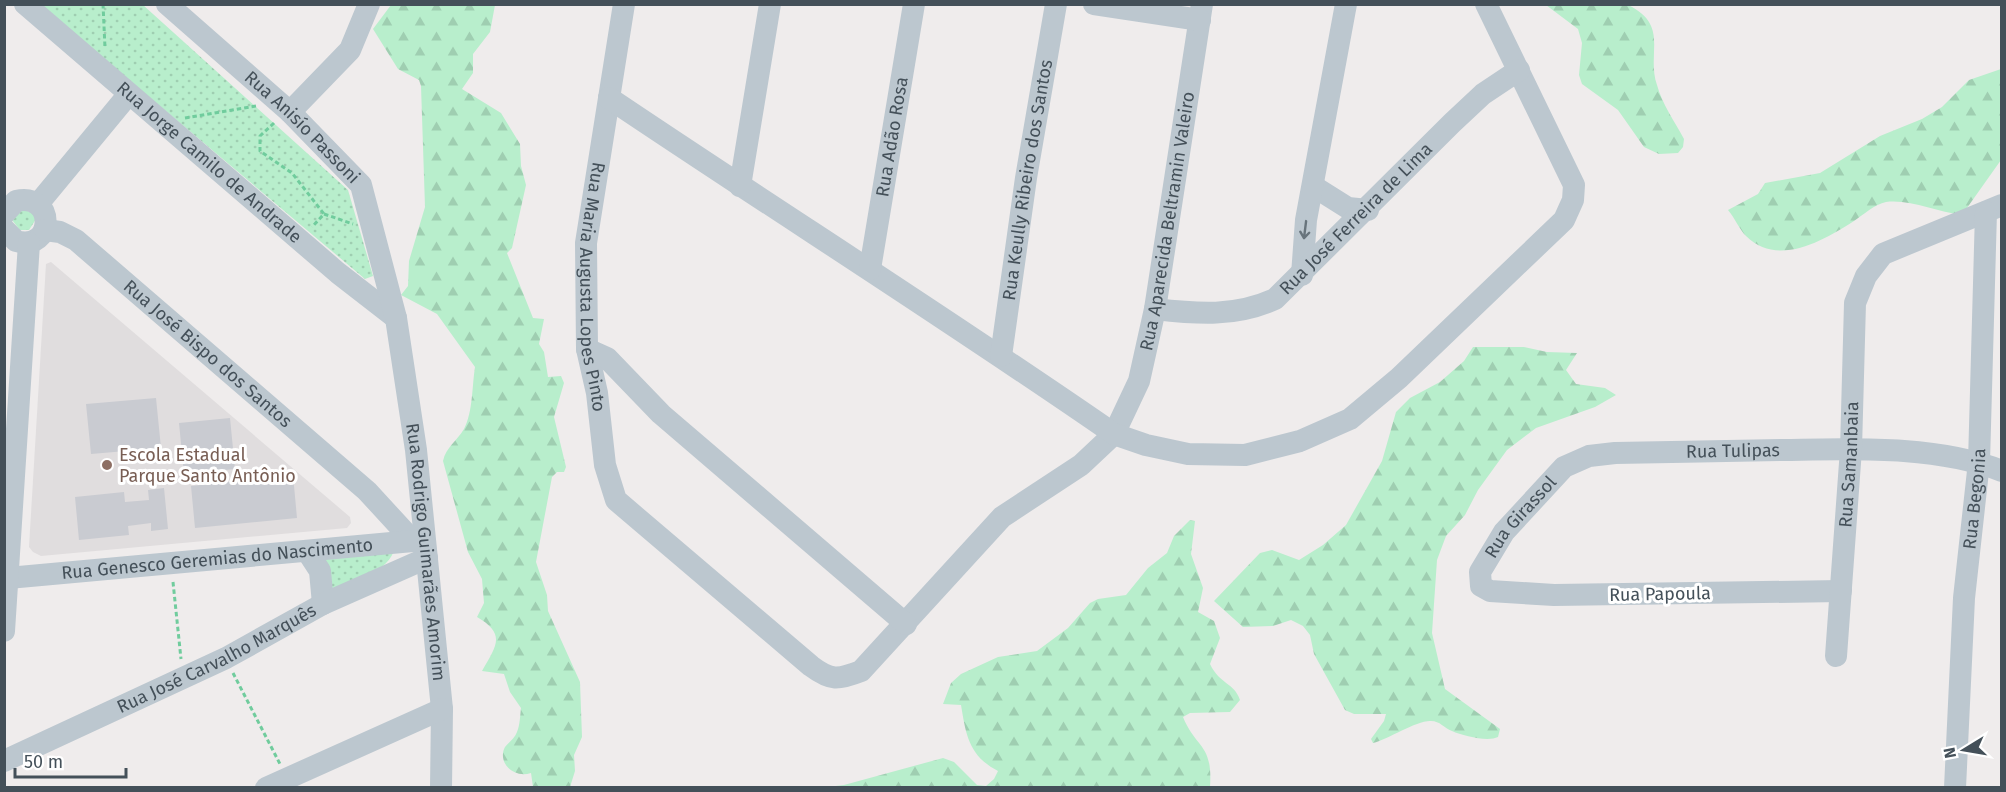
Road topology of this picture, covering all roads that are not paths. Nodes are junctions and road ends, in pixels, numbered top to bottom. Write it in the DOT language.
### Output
graph roads {
  1 [pos="25,4"];
  2 [pos="167,4"];
  3 [pos="369,4"];
  4 [pos="624,4"];
  5 [pos="770,4"];
  6 [pos="914,4"];
  7 [pos="1056,4"];
  8 [pos="1094,4"];
  9 [pos="1346,4"];
  10 [pos="1486,4"];
  11 [pos="1201,12"];
  12 [pos="1509,76"];
  13 [pos="128,95"];
  14 [pos="609,98"];
  15 [pos="284,116"];
  16 [pos="740,186"];
  17 [pos="1313,186"];
  18 [pos="1994,208"];
  19 [pos="1368,210"];
  20 [pos="11,215"];
  21 [pos="37,236"];
  22 [pos="870,269"];
  23 [pos="1302,275"];
  24 [pos="1155,309"];
  25 [pos="396,318"];
  26 [pos="587,349"];
  27 [pos="1001,356"];
  28 [pos="13,373"];
  29 [pos="597,393"];
  30 [pos="661,414"];
  31 [pos="1114,434"];
  32 [pos="1851,449"];
  33 [pos="1615,453"];
  34 [pos="1979,462"];
  35 [pos="2001,471"];
  36 [pos="8,511"];
  37 [pos="422,546"];
  38 [pos="307,551"];
  39 [pos="8,578"];
  40 [pos="1481,586"];
  41 [pos="1841,591"];
  42 [pos="323,604"];
  43 [pos="906,624"];
  44 [pos="4,631"];
  45 [pos="1836,656"];
  46 [pos="442,709"];
  47 [pos="4,760"];
  48 [pos="266,788"];
  49 [pos="441,788"];
  50 [pos="1955,788"];
  1 -- 13 [label="street, Rua Jorge Camilo de Andrade"];
  2 -- 15 [label="street, Rua Anisío Passoni"];
  3 -- 15 [label="street"];
  4 -- 14 [label="street, Rua Maria Augusta Lopes Pinto"];
  5 -- 16 [label="street"];
  6 -- 22 [label="street, Rua Adão Rosa"];
  7 -- 27 [label="street, Rua Keully Ribeiro dos Santos"];
  8 -- 11 [label="street"];
  9 -- 17 [label="street"];
  10 -- 12 [label="street"];
  11 -- 24 [label="street, Rua Aparecida Beltramin Valeiro"];
  12 -- 19 [label="street, Rua José Ferreira de Lima"];
  12 -- 31 [label="street"];
  13 -- 20 [label="street"];
  13 -- 25 [label="street, Rua Jorge Camilo de Andrade"];
  14 -- 16 [label="street"];
  14 -- 26 [label="street, Rua Maria Augusta Lopes Pinto"];
  15 -- 25 [label="street, Rua Anisío Passoni"];
  16 -- 22 [label="street"];
  17 -- 19 [label="street"];
  17 -- 23 [label="street, one-way"];
  18 -- 32 [label="street, Rua Samanbaia"];
  18 -- 34 [label="street, Rua Begonia"];
  19 -- 23 [label="street, Rua José Ferreira de Lima"];
  20 -- 21 [label="street, Rua José Bispo dos Santos"];
  20 -- 21 [label="street"];
  21 -- 28 [label="street"];
  21 -- 37 [label="street, Rua José Bispo dos Santos"];
  22 -- 27 [label="street"];
  23 -- 24 [label="street, Rua José Ferreira de Lima"];
  24 -- 31 [label="street, Rua Aparecida Beltramin Valeiro"];
  25 -- 37 [label="street, Rua Rodrigo Guimarães Amorim"];
  26 -- 29 [label="street, Rua Maria Augusta Lopes Pinto"];
  26 -- 30 [label="street"];
  27 -- 31 [label="street"];
  28 -- 36 [label="street"];
  29 -- 30 [label="street"];
  29 -- 43 [label="street, Rua Maria Augusta Lopes Pinto"];
  30 -- 43 [label="street"];
  31 -- 43 [label="street"];
  32 -- 33 [label="street, Rua Tulipas"];
  32 -- 34 [label="street, Rua Tulipas"];
  32 -- 41 [label="street, Rua Samanbaia"];
  33 -- 40 [label="street, Rua Girassol"];
  34 -- 35 [label="street, Rua Tulipas"];
  34 -- 50 [label="street, Rua Begonia"];
  36 -- 39 [label="street"];
  37 -- 38 [label="street, Rua Genesco Geremias do Nascimento"];
  37 -- 42 [label="street, Rua José Carvalho Marquês"];
  37 -- 46 [label="street, Rua Rodrigo Guimarães Amorim"];
  38 -- 39 [label="street, Rua Genesco Geremias do Nascimento"];
  38 -- 42 [label="street"];
  39 -- 44 [label="street"];
  40 -- 41 [label="street, Rua Papoula"];
  41 -- 45 [label="street, Rua Samanbaia"];
  42 -- 47 [label="street, Rua José Carvalho Marquês"];
  46 -- 48 [label="street"];
  46 -- 49 [label="street, Rua Rodrigo Guimarães Amorim"];
}
